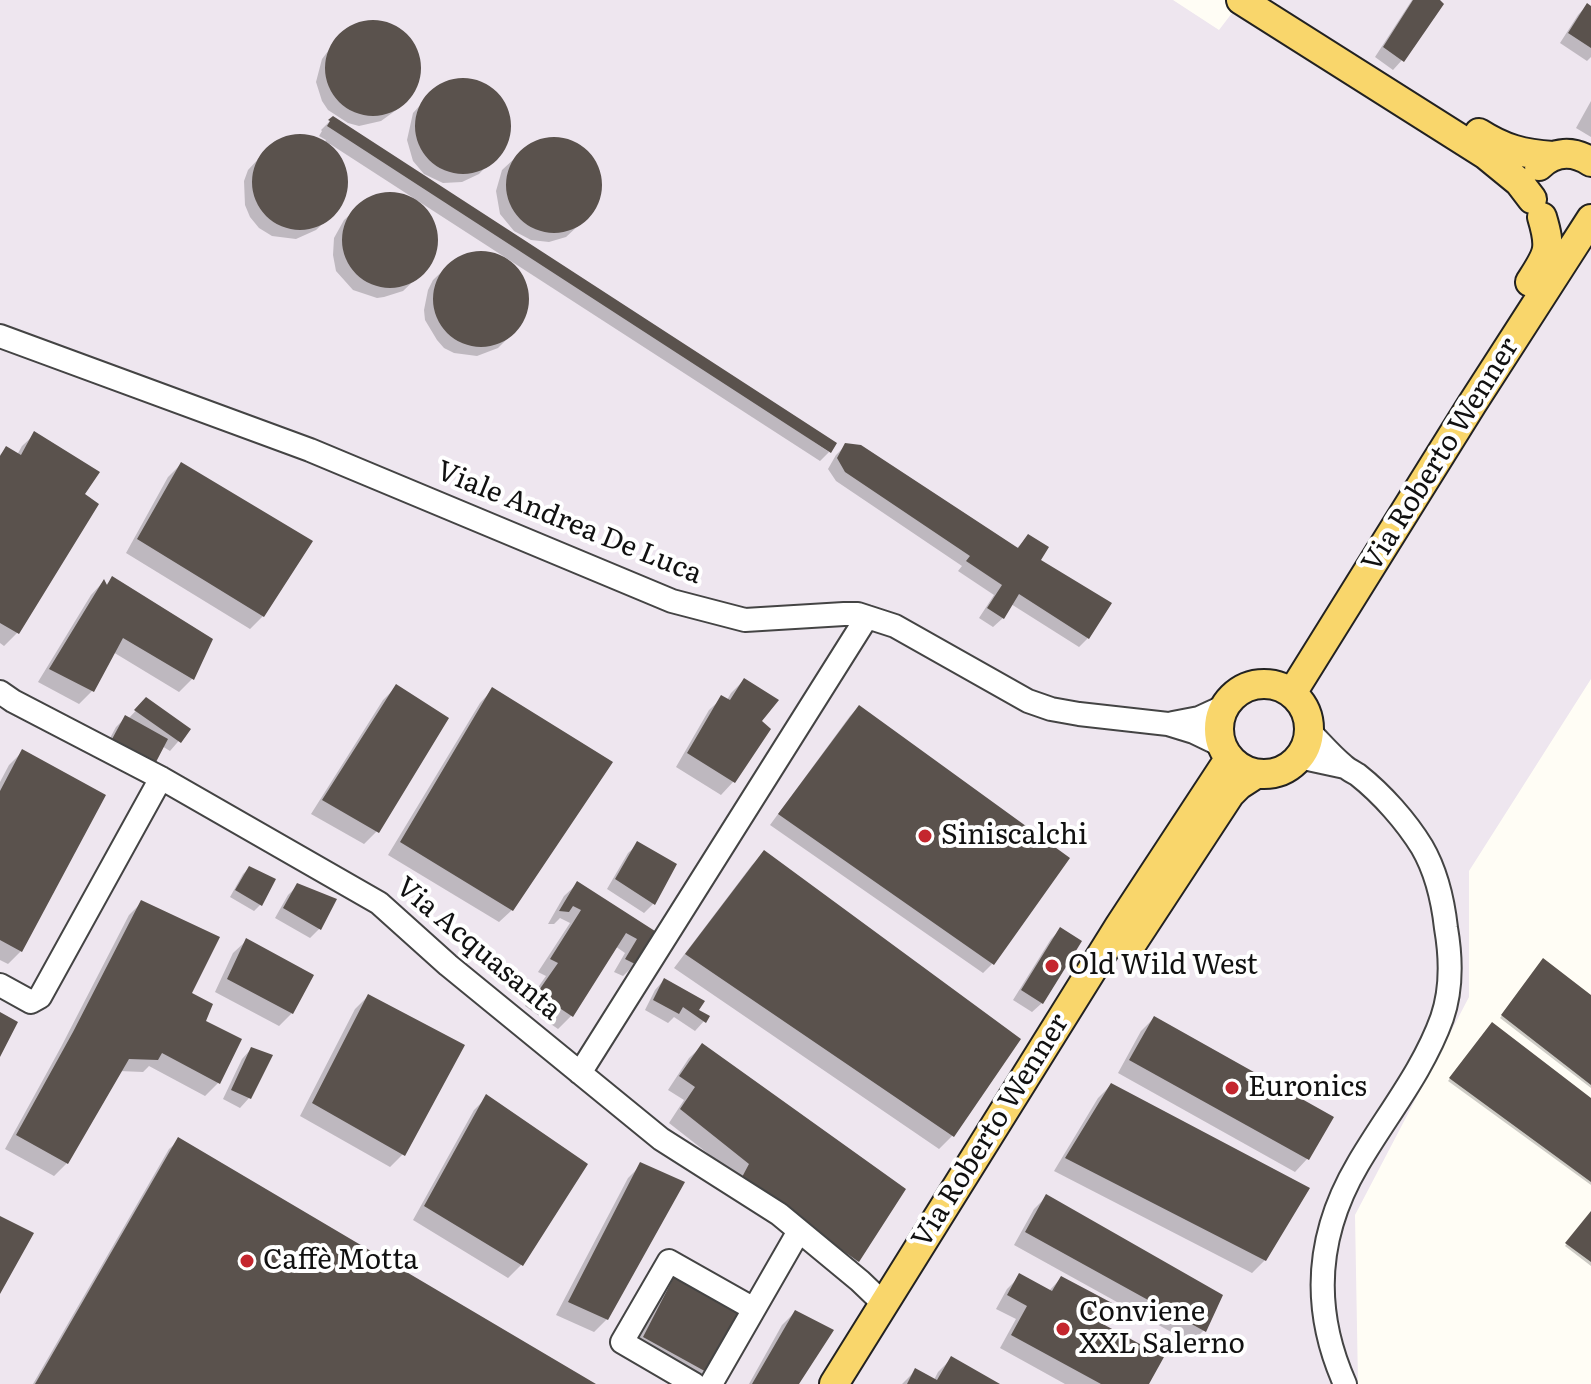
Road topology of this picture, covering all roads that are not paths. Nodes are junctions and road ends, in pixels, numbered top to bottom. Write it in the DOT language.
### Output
graph roads {
  1 [pos="1241,0"];
  2 [pos="1273,0"];
  3 [pos="1553,156"];
  4 [pos="1588,157"];
  5 [pos="1537,208"];
  6 [pos="1591,218"];
  7 [pos="0,336"];
  8 [pos="867,617"];
  9 [pos="1283,689"];
  10 [pos="0,692"];
  11 [pos="1225,706"];
  12 [pos="1168,724"];
  13 [pos="1309,731"];
  14 [pos="1225,752"];
  15 [pos="1297,759"];
  16 [pos="1345,767"];
  17 [pos="1256,774"];
  18 [pos="161,778"];
  19 [pos="0,985"];
  20 [pos="580,1073"];
  21 [pos="799,1231"];
  22 [pos="883,1303"];
  23 [pos="754,1309"];
  24 [pos="694,1384"];
  25 [pos="711,1384"];
  26 [pos="834,1384"];
  27 [pos="851,1384"];
  28 [pos="1345,1384"];
  1 -- 5 [label="main road"];
  2 -- 3 [label="main road"];
  3 -- 4 [label="main road"];
  3 -- 5 [label="main road"];
  5 -- 6 [label="main road"];
  5 -- 9 [label="main road, Via Roberto Wenner"];
  6 -- 9 [label="main road, Via Roberto Wenner"];
  7 -- 8 [label="street, Viale Andrea De Luca"];
  8 -- 12 [label="street, Viale Andrea De Luca"];
  8 -- 20 [label="street"];
  9 -- 11 [label="main road"];
  9 -- 13 [label="main road"];
  10 -- 18 [label="street, Via Acquasanta"];
  11 -- 12 [label="street"];
  11 -- 14 [label="main road"];
  12 -- 14 [label="street"];
  13 -- 15 [label="main road"];
  13 -- 16 [label="street"];
  14 -- 17 [label="main road"];
  14 -- 22 [label="main road, Via Roberto Wenner"];
  15 -- 16 [label="street"];
  15 -- 17 [label="main road"];
  16 -- 28 [label="street"];
  17 -- 27 [label="main road, Via Roberto Wenner"];
  18 -- 19 [label="street"];
  18 -- 20 [label="street, Via Acquasanta"];
  20 -- 21 [label="street, Via Acquasanta"];
  21 -- 22 [label="street, Via Acquasanta"];
  21 -- 23 [label="street"];
  22 -- 26 [label="main road, Via Roberto Wenner"];
  23 -- 24 [label="street"];
  23 -- 25 [label="street"];
}
